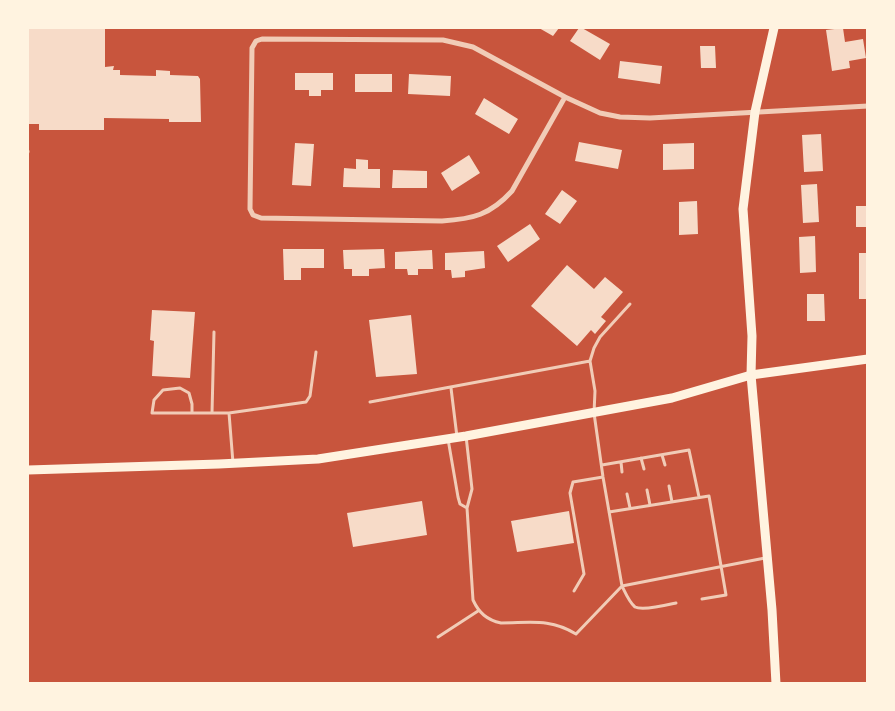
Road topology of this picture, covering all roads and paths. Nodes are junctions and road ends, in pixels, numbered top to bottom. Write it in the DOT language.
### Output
graph roads {
  1 [pos="774,28"];
  2 [pos="565,97"];
  3 [pos="868,106"];
  4 [pos="755,112"];
  5 [pos="630,304"];
  6 [pos="214,332"];
  7 [pos="316,352"];
  8 [pos="868,359"];
  9 [pos="590,361"];
  10 [pos="751,375"];
  11 [pos="451,388"];
  12 [pos="370,402"];
  13 [pos="192,413"];
  14 [pos="212,413"];
  15 [pos="230,413"];
  16 [pos="594,413"];
  17 [pos="457,437"];
  18 [pos="662,455"];
  19 [pos="641,458"];
  20 [pos="621,462"];
  21 [pos="234,464"];
  22 [pos="602,465"];
  23 [pos="665,465"];
  24 [pos="644,468"];
  25 [pos="28,470"];
  26 [pos="622,472"];
  27 [pos="603,477"];
  28 [pos="669,486"];
  29 [pos="647,490"];
  30 [pos="627,494"];
  31 [pos="699,497"];
  32 [pos="672,502"];
  33 [pos="650,505"];
  34 [pos="467,508"];
  35 [pos="630,508"];
  36 [pos="609,512"];
  37 [pos="766,558"];
  38 [pos="722,567"];
  39 [pos="622,586"];
  40 [pos="574,592"];
  41 [pos="702,599"];
  42 [pos="676,604"];
  43 [pos="478,610"];
  44 [pos="438,637"];
  45 [pos="776,684"];
  1 -- 4 [label="main road"];
  2 -- 2 [label="street"];
  2 -- 4 [label="street"];
  3 -- 4 [label="street"];
  4 -- 10 [label="main road"];
  5 -- 9 [label="lane"];
  6 -- 14 [label="lane"];
  7 -- 15 [label="lane"];
  8 -- 10 [label="main road"];
  9 -- 11 [label="lane"];
  9 -- 16 [label="lane"];
  10 -- 16 [label="main road"];
  10 -- 37 [label="main road"];
  11 -- 12 [label="lane"];
  11 -- 17 [label="lane"];
  13 -- 13 [label="lane"];
  13 -- 14 [label="lane"];
  14 -- 15 [label="lane"];
  15 -- 21 [label="lane"];
  16 -- 17 [label="main road"];
  16 -- 22 [label="lane"];
  17 -- 21 [label="main road"];
  17 -- 34 [label="lane"];
  17 -- 34 [label="lane"];
  18 -- 19 [label="lane"];
  18 -- 23 [label="lane"];
  18 -- 31 [label="lane"];
  19 -- 20 [label="lane"];
  19 -- 24 [label="lane"];
  20 -- 22 [label="lane"];
  20 -- 26 [label="lane"];
  21 -- 25 [label="main road"];
  22 -- 27 [label="lane"];
  27 -- 36 [label="lane"];
  27 -- 40 [label="lane"];
  28 -- 32 [label="lane"];
  29 -- 33 [label="lane"];
  30 -- 35 [label="lane"];
  31 -- 32 [label="lane"];
  31 -- 38 [label="lane"];
  32 -- 33 [label="lane"];
  33 -- 35 [label="lane"];
  34 -- 43 [label="lane"];
  35 -- 36 [label="lane"];
  36 -- 39 [label="lane"];
  37 -- 38 [label="lane"];
  37 -- 45 [label="main road"];
  38 -- 39 [label="lane"];
  38 -- 41 [label="lane"];
  39 -- 42 [label="lane"];
  39 -- 43 [label="lane"];
  43 -- 44 [label="lane"];
}
